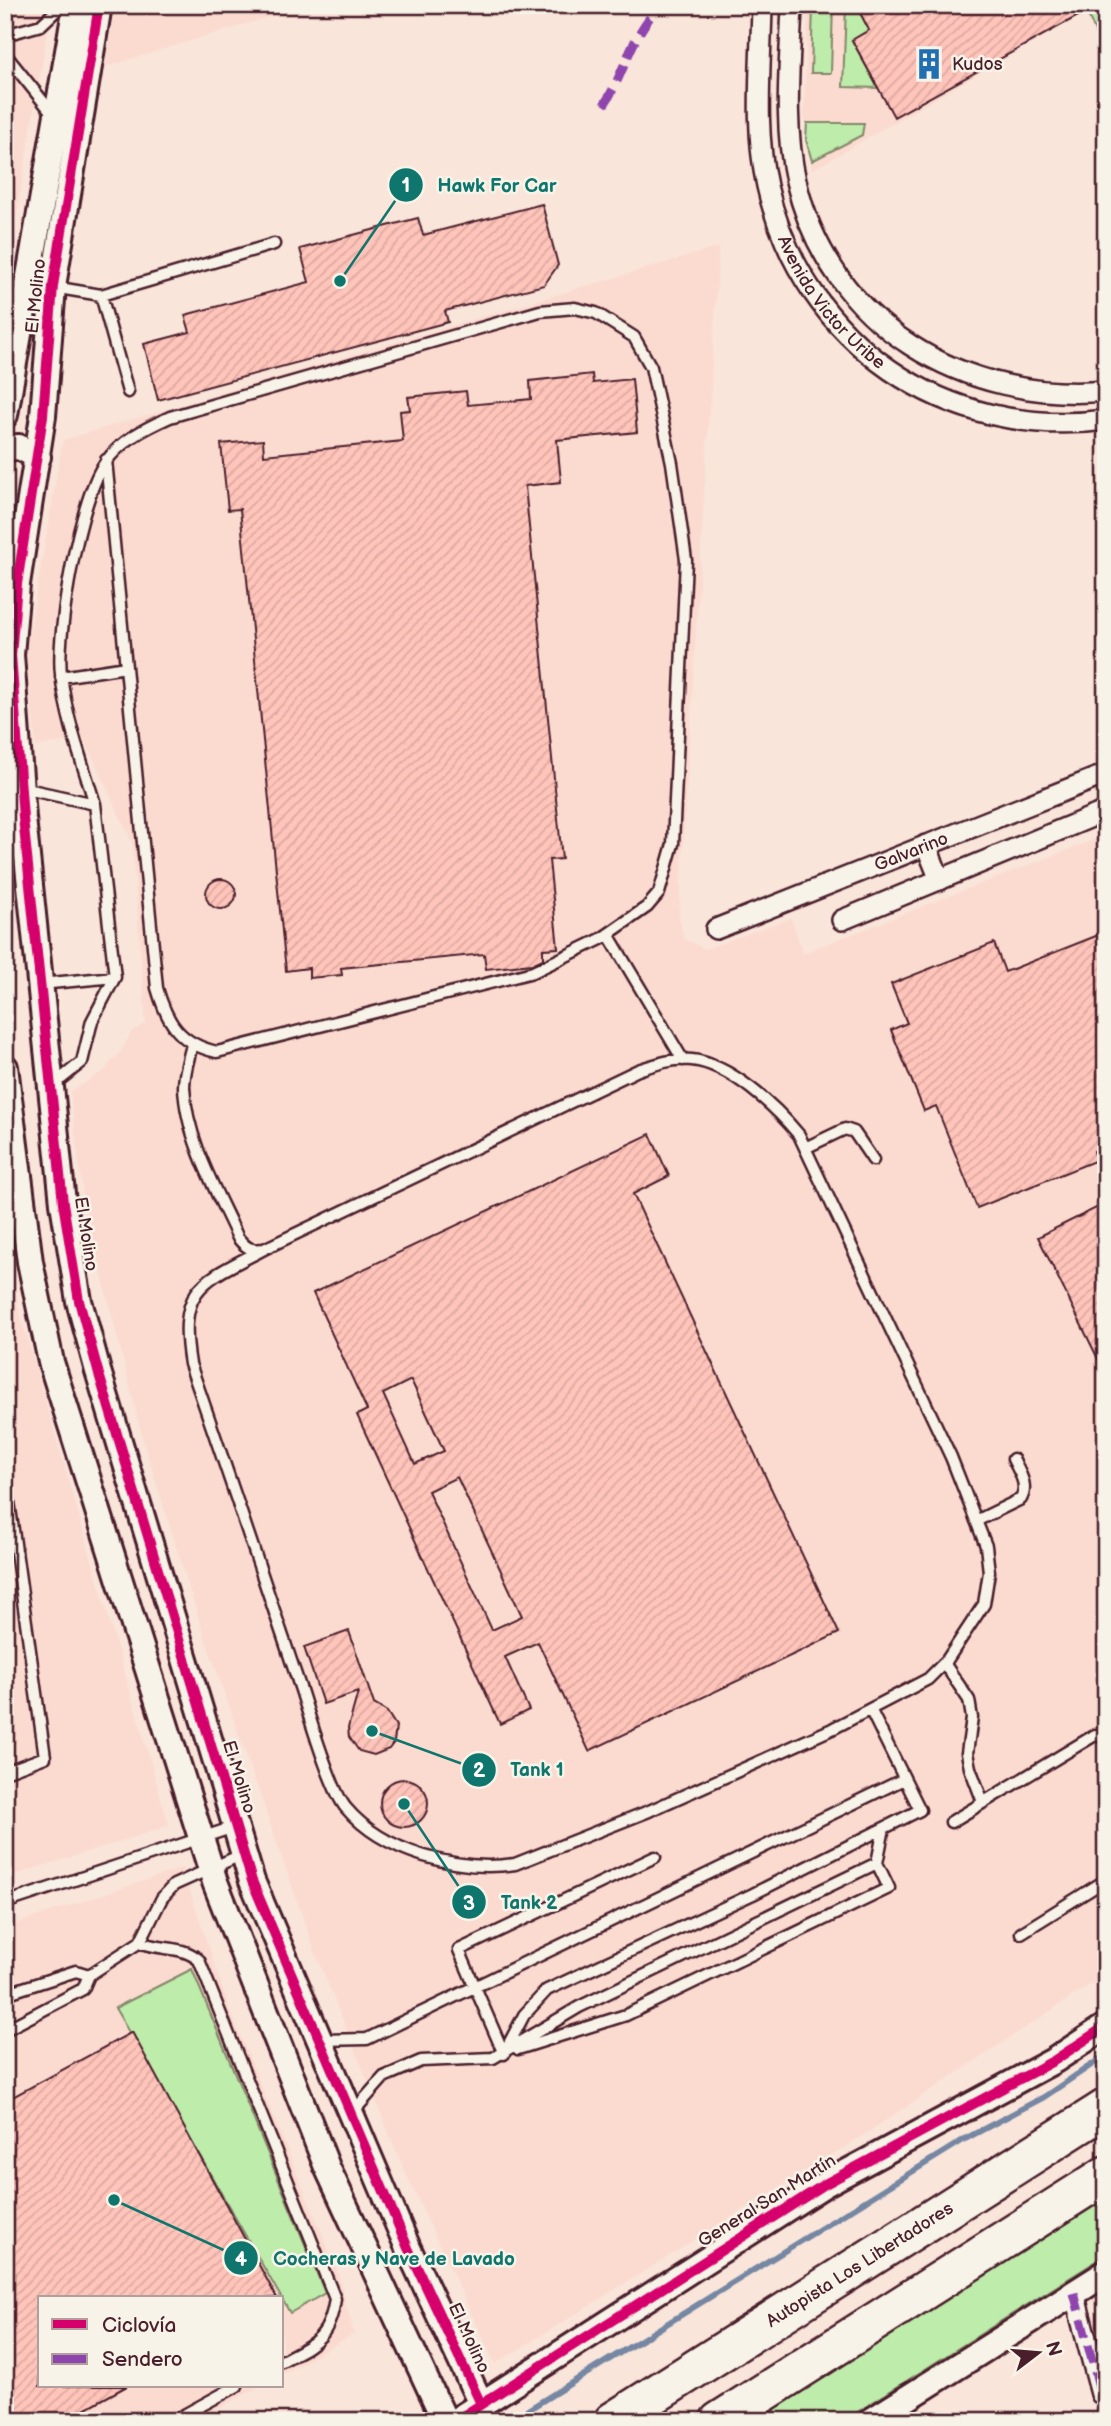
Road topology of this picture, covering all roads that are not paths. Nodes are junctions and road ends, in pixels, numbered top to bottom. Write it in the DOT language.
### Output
graph roads {
  1 [pos="62,5"];
  2 [pos="76,5"];
  3 [pos="99,5"];
  4 [pos="762,5"];
  5 [pos="792,5"];
  6 [pos="5,35"];
  7 [pos="5,54"];
  8 [pos="68,121"];
  9 [pos="274,244"];
  10 [pos="53,286"];
  11 [pos="101,295"];
  12 [pos="1106,391"];
  13 [pos="128,392"];
  14 [pos="5,415"];
  15 [pos="1106,420"];
  16 [pos="5,448"];
  17 [pos="38,457"];
  18 [pos="106,460"];
  19 [pos="126,667"];
  20 [pos="61,677"];
  21 [pos="1106,774"];
  22 [pos="20,788"];
  23 [pos="95,804"];
  24 [pos="1104,814"];
  25 [pos="14,820"];
  26 [pos="926,845"];
  27 [pos="940,880"];
  28 [pos="842,920"];
  29 [pos="716,929"];
  30 [pos="608,934"];
  31 [pos="116,977"];
  32 [pos="40,984"];
  33 [pos="192,1044"];
  34 [pos="683,1060"];
  35 [pos="5,1067"];
  36 [pos="48,1081"];
  37 [pos="805,1148"];
  38 [pos="873,1160"];
  39 [pos="264,1249"];
  40 [pos="35,1295"];
  41 [pos="78,1295"];
  42 [pos="1013,1459"];
  43 [pos="5,1473"];
  44 [pos="976,1521"];
  45 [pos="944,1663"];
  46 [pos="870,1709"];
  47 [pos="1106,1737"];
  48 [pos="5,1772"];
  49 [pos="904,1779"];
  50 [pos="983,1802"];
  51 [pos="951,1822"];
  52 [pos="235,1826"];
  53 [pos="884,1828"];
  54 [pos="202,1838"];
  55 [pos="243,1854"];
  56 [pos="655,1857"];
  57 [pos="877,1863"];
  58 [pos="212,1870"];
  59 [pos="1106,1880"];
  60 [pos="5,1903"];
  61 [pos="1021,1933"];
  62 [pos="140,1942"];
  63 [pos="89,1975"];
  64 [pos="475,1989"];
  65 [pos="5,1994"];
  66 [pos="1106,2026"];
  67 [pos="5,2030"];
  68 [pos="319,2040"];
  69 [pos="504,2053"];
  70 [pos="1106,2108"];
  71 [pos="351,2115"];
  72 [pos="1106,2175"];
  73 [pos="408,2248"];
  74 [pos="365,2250"];
  75 [pos="1106,2273"];
  76 [pos="1074,2293"];
  77 [pos="284,2360"];
  78 [pos="233,2388"];
  79 [pos="1101,2395"];
  80 [pos="481,2404"];
  81 [pos="173,2421"];
  82 [pos="445,2421"];
  83 [pos="455,2421"];
  84 [pos="612,2421"];
  85 [pos="719,2421"];
  86 [pos="871,2421"];
  1 -- 6 [label="lane"];
  2 -- 8 [label="street, El Molino"];
  3 -- 8 [label="street, El Molino"];
  4 -- 15 [label="street, Avenida Victor Uribe"];
  5 -- 12 [label="street, Avenida Victor Uribe"];
  7 -- 8 [label="lane"];
  8 -- 10 [label="street, El Molino"];
  8 -- 14 [label="street, El Molino"];
  9 -- 11 [label="lane"];
  10 -- 11 [label="lane"];
  10 -- 17 [label="street, El Molino"];
  11 -- 13 [label="lane"];
  16 -- 17 [label="street"];
  17 -- 22 [label="street, El Molino"];
  18 -- 19 [label="lane"];
  18 -- 20 [label="lane"];
  18 -- 30 [label="lane"];
  19 -- 20 [label="lane"];
  19 -- 33 [label="lane"];
  20 -- 23 [label="lane"];
  21 -- 26 [label="street, Galvarino"];
  22 -- 23 [label="lane"];
  22 -- 25 [label="street, El Molino"];
  23 -- 31 [label="lane"];
  24 -- 27 [label="street"];
  25 -- 32 [label="street, El Molino"];
  26 -- 27 [label="street"];
  26 -- 29 [label="street, Galvarino"];
  27 -- 28 [label="street"];
  30 -- 33 [label="lane"];
  30 -- 34 [label="lane"];
  31 -- 32 [label="lane"];
  31 -- 36 [label="lane"];
  32 -- 36 [label="street, El Molino"];
  33 -- 39 [label="lane"];
  34 -- 37 [label="lane"];
  34 -- 39 [label="lane"];
  35 -- 40 [label="street"];
  36 -- 41 [label="street, El Molino"];
  37 -- 38 [label="lane"];
  37 -- 44 [label="lane"];
  39 -- 46 [label="lane"];
  40 -- 41 [label="street"];
  40 -- 54 [label="street"];
  41 -- 52 [label="street, El Molino"];
  42 -- 44 [label="lane"];
  43 -- 48 [label="lane"];
  44 -- 45 [label="lane"];
  45 -- 46 [label="lane"];
  45 -- 50 [label="lane"];
  46 -- 49 [label="lane"];
  47 -- 50 [label="lane"];
  49 -- 53 [label="lane"];
  49 -- 64 [label="lane"];
  50 -- 51 [label="lane"];
  52 -- 54 [label="lane"];
  52 -- 55 [label="street, El Molino"];
  53 -- 57 [label="lane"];
  53 -- 69 [label="lane"];
  54 -- 58 [label="street"];
  54 -- 60 [label="lane"];
  55 -- 58 [label="lane"];
  55 -- 68 [label="street, El Molino"];
  56 -- 64 [label="lane"];
  57 -- 69 [label="lane"];
  57 -- 69 [label="lane"];
  58 -- 62 [label="lane"];
  58 -- 74 [label="street"];
  59 -- 61 [label="lane"];
  62 -- 63 [label="lane"];
  62 -- 77 [label="lane"];
  63 -- 65 [label="lane"];
  63 -- 67 [label="lane"];
  64 -- 68 [label="lane"];
  64 -- 69 [label="lane"];
  66 -- 80 [label="street, General San Martín"];
  68 -- 71 [label="street, El Molino"];
  69 -- 71 [label="lane"];
  70 -- 84 [label="highway, Autopista Los Libertadores"];
  71 -- 73 [label="street, El Molino"];
  72 -- 85 [label="highway"];
  73 -- 74 [label="street"];
  73 -- 80 [label="street, El Molino"];
  74 -- 82 [label="street"];
  75 -- 76 [label="street"];
  76 -- 79 [label="street"];
  76 -- 86 [label="street"];
  78 -- 81 [label="lane"];
  80 -- 83 [label="street, General San Martín"];
}
